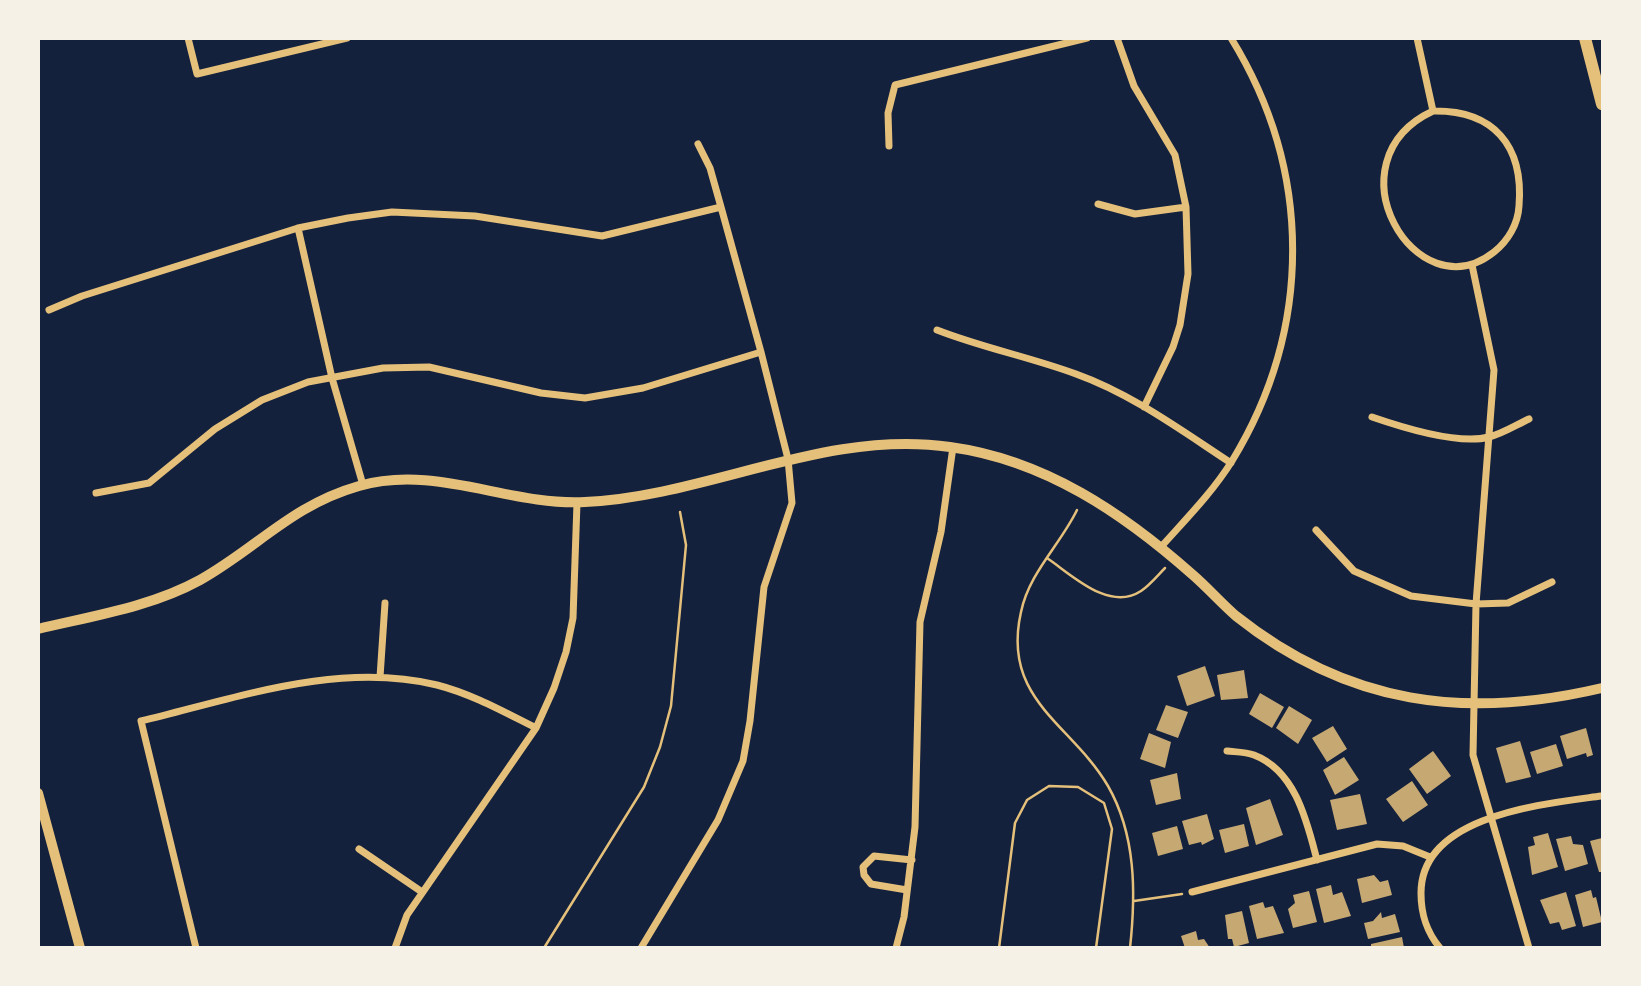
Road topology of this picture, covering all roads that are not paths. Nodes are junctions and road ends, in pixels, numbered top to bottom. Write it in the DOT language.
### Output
graph roads {
  1 [pos="188,38"];
  2 [pos="347,38"];
  3 [pos="1087,38"];
  4 [pos="1117,38"];
  5 [pos="1231,38"];
  6 [pos="1416,38"];
  7 [pos="1586,38"];
  8 [pos="1602,104"];
  9 [pos="1433,111"];
  10 [pos="698,144"];
  11 [pos="889,146"];
  12 [pos="1098,204"];
  13 [pos="721,207"];
  14 [pos="1186,207"];
  15 [pos="298,228"];
  16 [pos="1472,265"];
  17 [pos="49,310"];
  18 [pos="937,330"];
  19 [pos="761,352"];
  20 [pos="332,378"];
  21 [pos="1144,407"];
  22 [pos="1372,417"];
  23 [pos="1529,419"];
  24 [pos="1488,438"];
  25 [pos="953,447"];
  26 [pos="788,459"];
  27 [pos="1231,463"];
  28 [pos="363,485"];
  29 [pos="96,493"];
  30 [pos="577,503"];
  31 [pos="1316,530"];
  32 [pos="1161,547"];
  33 [pos="1552,582"];
  34 [pos="385,603"];
  35 [pos="1476,604"];
  36 [pos="38,629"];
  37 [pos="380,677"];
  38 [pos="1602,688"];
  39 [pos="1472,704"];
  40 [pos="536,728"];
  41 [pos="1227,751"];
  42 [pos="38,793"];
  43 [pos="1601,796"];
  44 [pos="1491,818"];
  45 [pos="43,831"];
  46 [pos="359,849"];
  47 [pos="1430,857"];
  48 [pos="912,860"];
  49 [pos="1317,860"];
  50 [pos="907,890"];
  51 [pos="422,892"];
  52 [pos="1192,892"];
  53 [pos="80,947"];
  54 [pos="196,947"];
  55 [pos="395,947"];
  56 [pos="641,947"];
  57 [pos="896,947"];
  58 [pos="1440,947"];
  59 [pos="1530,947"];
  1 -- 2 [label="street"];
  3 -- 11 [label="street"];
  4 -- 14 [label="street"];
  5 -- 27 [label="street"];
  6 -- 9 [label="street"];
  7 -- 8 [label="main road"];
  9 -- 16 [label="street"];
  9 -- 16 [label="street"];
  10 -- 13 [label="street"];
  12 -- 14 [label="street"];
  13 -- 15 [label="street"];
  13 -- 19 [label="street"];
  14 -- 21 [label="street"];
  15 -- 17 [label="street"];
  15 -- 20 [label="street"];
  16 -- 24 [label="street"];
  18 -- 21 [label="street"];
  19 -- 20 [label="street"];
  19 -- 26 [label="street"];
  20 -- 28 [label="street"];
  20 -- 29 [label="street"];
  21 -- 27 [label="street"];
  22 -- 24 [label="street"];
  23 -- 24 [label="street"];
  24 -- 35 [label="street"];
  25 -- 26 [label="street"];
  25 -- 32 [label="street"];
  25 -- 48 [label="street"];
  26 -- 30 [label="street"];
  26 -- 56 [label="street"];
  27 -- 32 [label="street"];
  28 -- 30 [label="street"];
  28 -- 36 [label="street"];
  30 -- 40 [label="street"];
  31 -- 35 [label="street"];
  32 -- 39 [label="street"];
  33 -- 35 [label="street"];
  34 -- 37 [label="street"];
  35 -- 39 [label="street"];
  37 -- 40 [label="street"];
  37 -- 54 [label="street"];
  38 -- 39 [label="street"];
  39 -- 44 [label="street"];
  40 -- 51 [label="street"];
  41 -- 49 [label="street"];
  42 -- 45 [label="street"];
  43 -- 44 [label="street"];
  44 -- 47 [label="street"];
  44 -- 59 [label="street"];
  45 -- 53 [label="street"];
  46 -- 51 [label="street"];
  47 -- 49 [label="street"];
  47 -- 58 [label="street"];
  48 -- 50 [label="street"];
  48 -- 50 [label="street"];
  49 -- 52 [label="street"];
  50 -- 57 [label="street"];
  51 -- 55 [label="street"];
}
